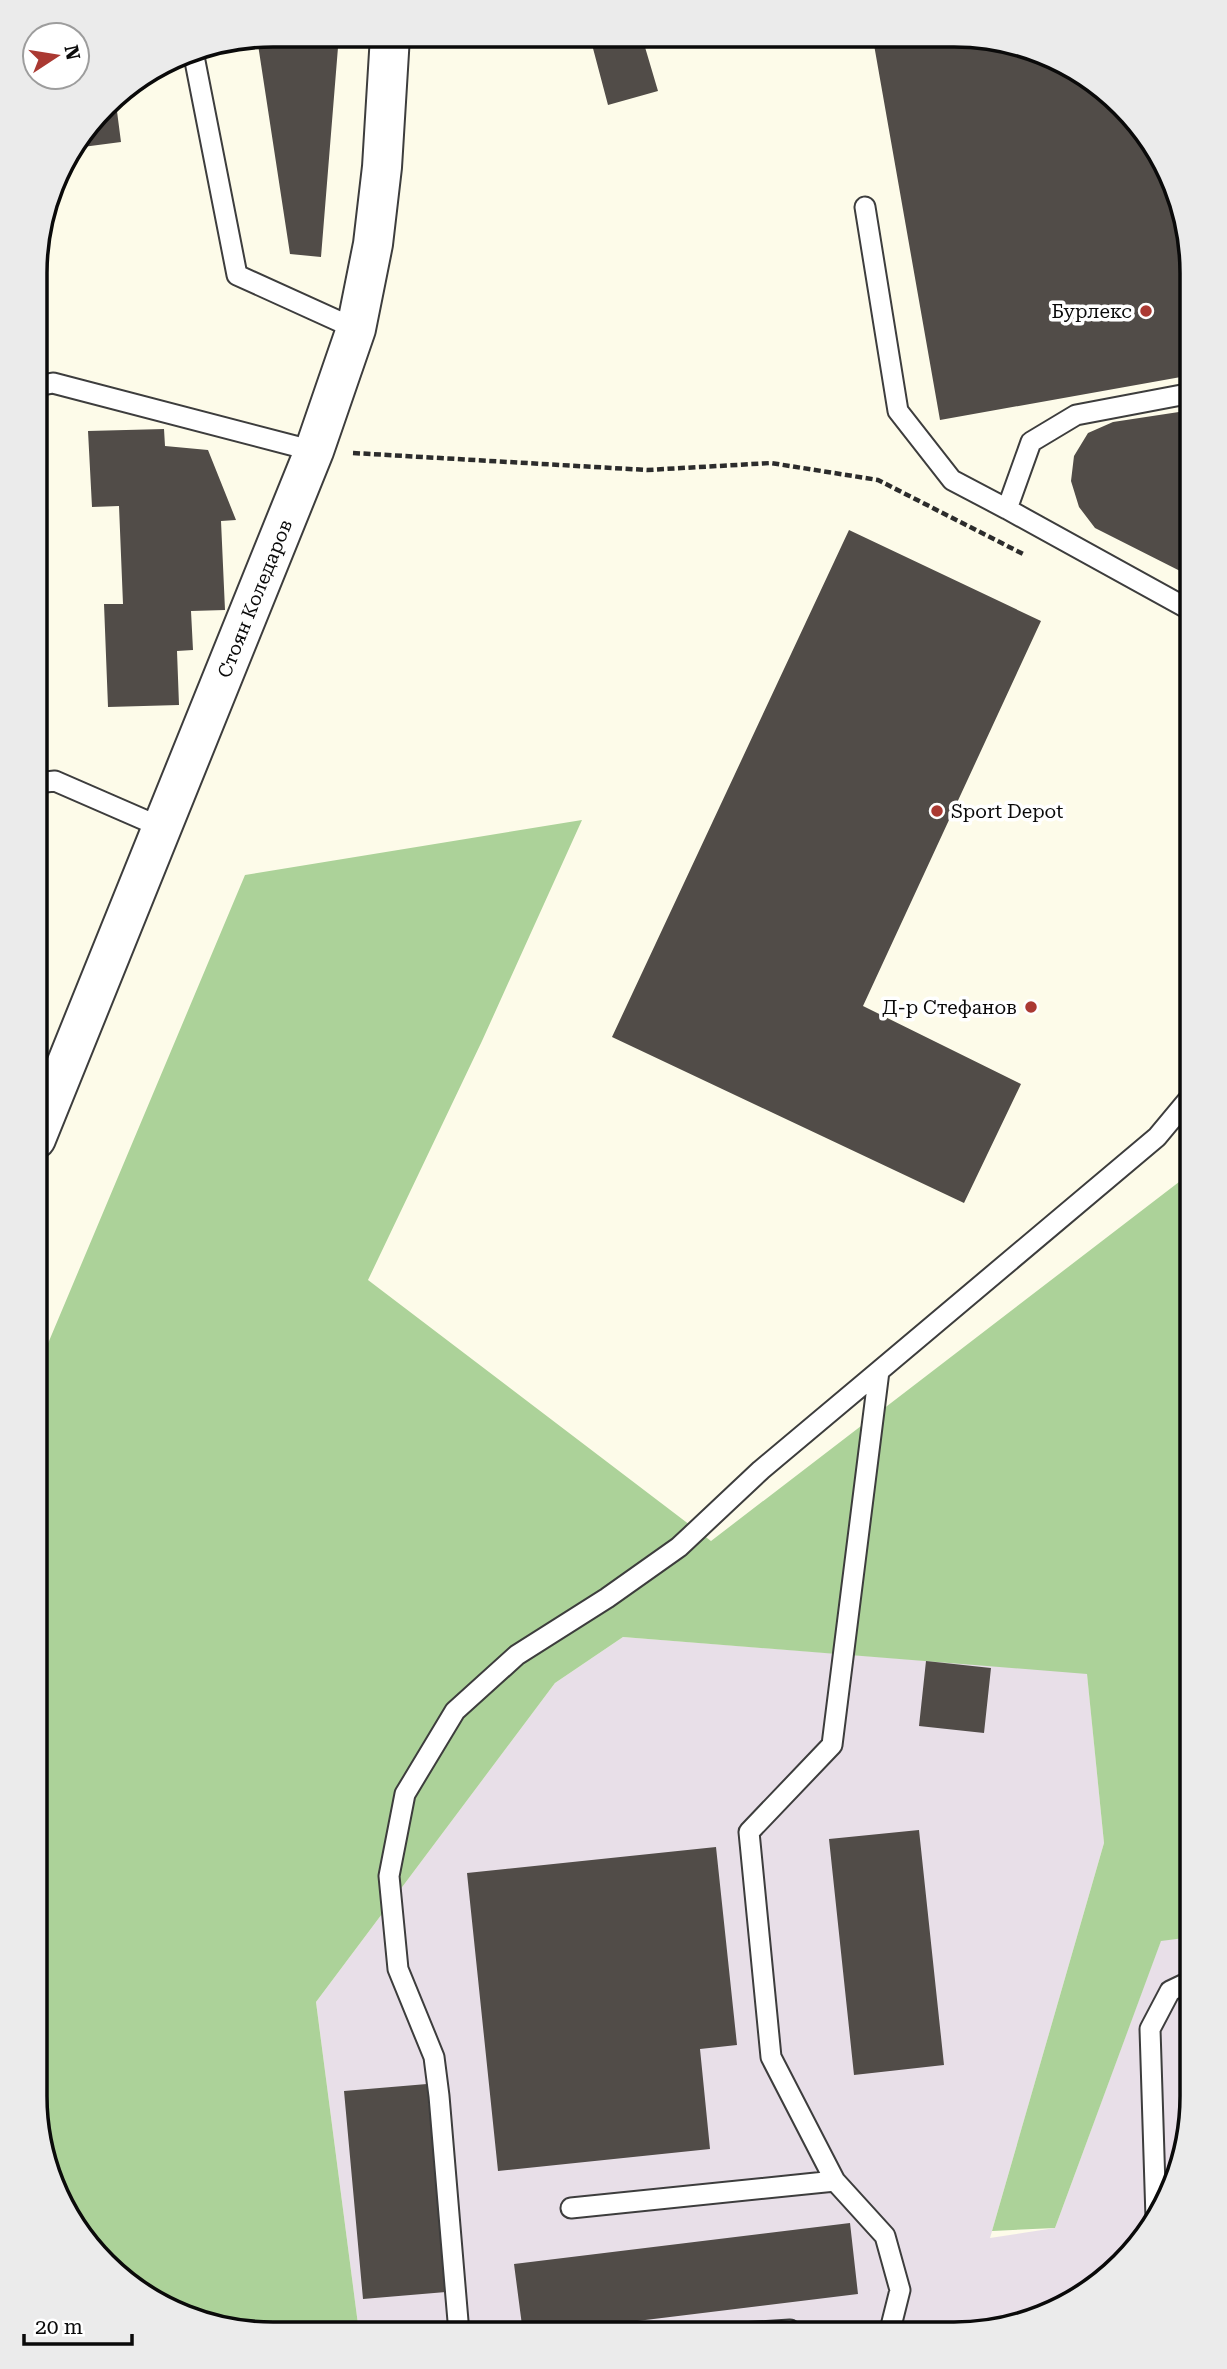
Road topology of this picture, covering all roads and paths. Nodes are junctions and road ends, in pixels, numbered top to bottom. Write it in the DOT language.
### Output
graph roads {
  1 [pos="389,47"];
  2 [pos="195,62"];
  3 [pos="865,207"];
  4 [pos="356,329"];
  5 [pos="47,384"];
  6 [pos="1180,395"];
  7 [pos="314,451"];
  8 [pos="877,480"];
  9 [pos="1007,509"];
  10 [pos="1180,604"];
  11 [pos="47,782"];
  12 [pos="163,828"];
  13 [pos="1180,1110"];
  14 [pos="47,1112"];
  15 [pos="879,1371"];
  16 [pos="1179,1987"];
  17 [pos="835,2181"];
  18 [pos="1155,2197"];
  19 [pos="571,2208"];
  20 [pos="458,2322"];
  21 [pos="892,2322"];
  1 -- 4 [label="street, Стоян Коледаров"];
  2 -- 4 [label="lane"];
  3 -- 9 [label="lane"];
  4 -- 7 [label="street, Стоян Коледаров"];
  5 -- 7 [label="lane"];
  6 -- 9 [label="lane"];
  7 -- 8 [label="path"];
  7 -- 12 [label="street, Стоян Коледаров"];
  9 -- 10 [label="lane"];
  11 -- 12 [label="lane"];
  12 -- 14 [label="street, Стоян Коледаров"];
  13 -- 15 [label="lane"];
  15 -- 17 [label="lane"];
  15 -- 20 [label="lane"];
  16 -- 18 [label="lane"];
  17 -- 19 [label="lane"];
  17 -- 21 [label="lane"];
}
